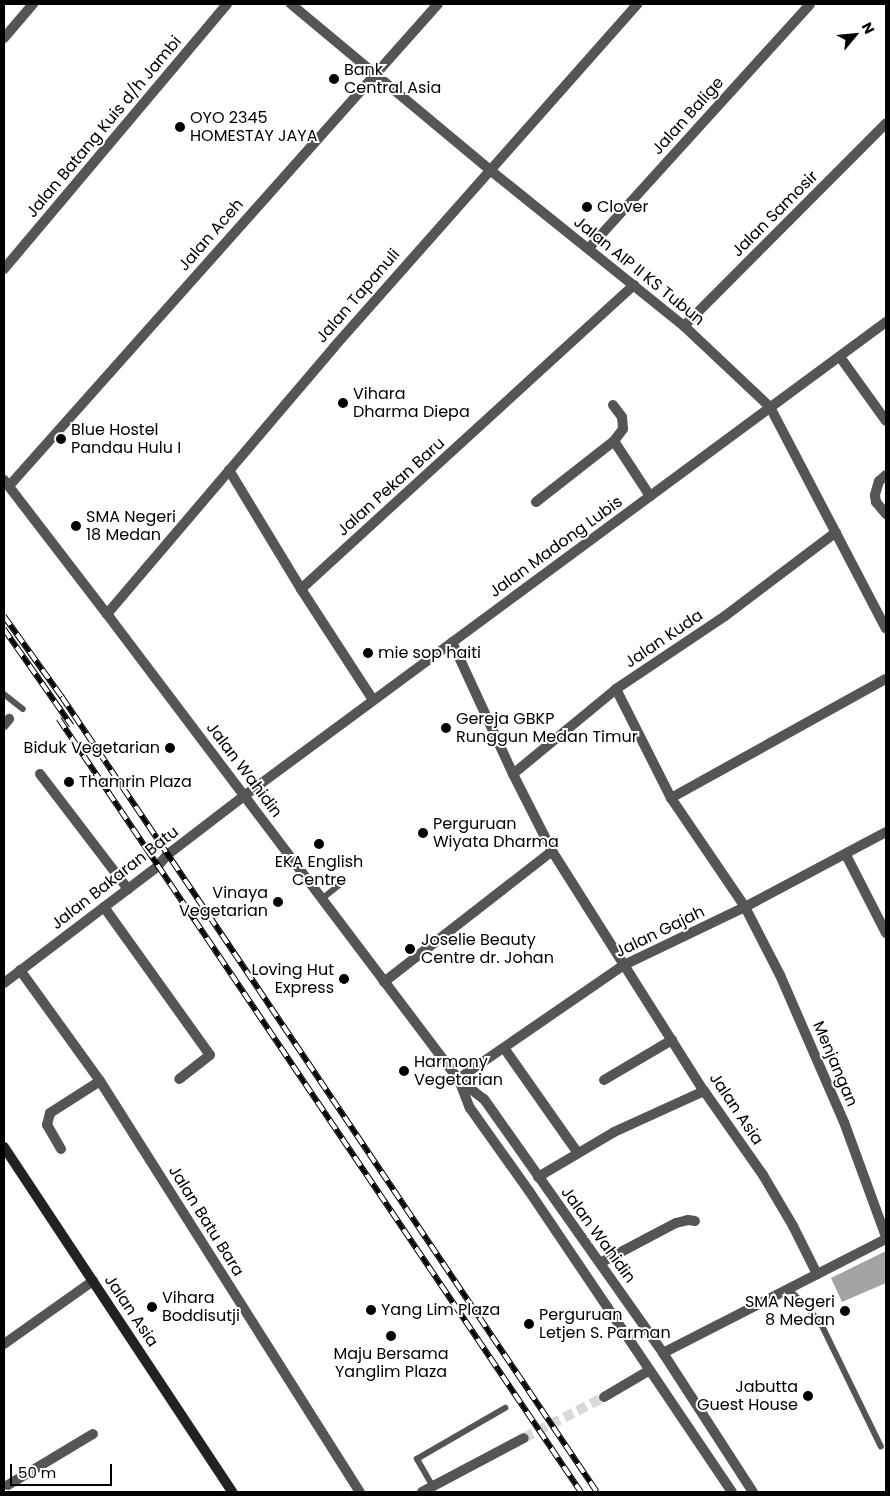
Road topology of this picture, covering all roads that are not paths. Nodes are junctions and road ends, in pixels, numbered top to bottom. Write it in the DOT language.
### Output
graph roads {
  1 [pos="32,4"];
  2 [pos="227,4"];
  3 [pos="291,4"];
  4 [pos="438,4"];
  5 [pos="637,4"];
  6 [pos="810,4"];
  7 [pos="4,38"];
  8 [pos="375,72"];
  9 [pos="886,123"];
  10 [pos="490,170"];
  11 [pos="588,248"];
  12 [pos="4,269"];
  13 [pos="634,285"];
  14 [pos="886,322"];
  15 [pos="684,326"];
  16 [pos="840,357"];
  17 [pos="613,405"];
  18 [pos="770,407"];
  19 [pos="886,421"];
  20 [pos="614,441"];
  21 [pos="230,470"];
  22 [pos="886,475"];
  23 [pos="6,483"];
  24 [pos="650,496"];
  25 [pos="536,502"];
  26 [pos="886,514"];
  27 [pos="836,532"];
  28 [pos="301,589"];
  29 [pos="107,614"];
  30 [pos="886,629"];
  31 [pos="452,642"];
  32 [pos="886,679"];
  33 [pos="616,689"];
  34 [pos="4,694"];
  35 [pos="373,700"];
  36 [pos="23,709"];
  37 [pos="40,774"];
  38 [pos="513,774"];
  39 [pos="244,796"];
  40 [pos="671,798"];
  41 [pos="886,832"];
  42 [pos="552,851"];
  43 [pos="846,855"];
  44 [pos="343,882"];
  45 [pos="128,889"];
  46 [pos="322,899"];
  47 [pos="104,907"];
  48 [pos="745,907"];
  49 [pos="886,933"];
  50 [pos="624,965"];
  51 [pos="20,970"];
  52 [pos="384,982"];
  53 [pos="4,983"];
  54 [pos="672,1040"];
  55 [pos="504,1048"];
  56 [pos="179,1079"];
  57 [pos="458,1079"];
  58 [pos="100,1080"];
  59 [pos="604,1080"];
  60 [pos="704,1091"];
  61 [pos="4,1147"];
  62 [pos="61,1149"];
  63 [pos="577,1152"];
  64 [pos="538,1177"];
  65 [pos="695,1221"];
  66 [pos="886,1238"];
  67 [pos="600,1263"];
  68 [pos="817,1274"];
  69 [pos="93,1281"];
  70 [pos="789,1289"];
  71 [pos="4,1344"];
  72 [pos="663,1353"];
  73 [pos="650,1370"];
  74 [pos="604,1397"];
  75 [pos="505,1408"];
  76 [pos="93,1434"];
  77 [pos="524,1438"];
  78 [pos="881,1446"];
  79 [pos="8,1485"];
  80 [pos="433,1487"];
  81 [pos="232,1492"];
  82 [pos="360,1492"];
  83 [pos="422,1492"];
  84 [pos="732,1492"];
  85 [pos="753,1492"];
  1 -- 7 [label="street"];
  2 -- 12 [label="street, Jalan Batang Kuis d/h Jambi"];
  3 -- 8 [label="street, Jalan AIP II KS Tubun"];
  4 -- 8 [label="street, Jalan Aceh"];
  5 -- 10 [label="street, Jalan Tapanuli"];
  6 -- 11 [label="street, Jalan Balige"];
  8 -- 10 [label="street, Jalan AIP II KS Tubun"];
  8 -- 23 [label="street, Jalan Aceh"];
  9 -- 15 [label="street, Jalan Samosir"];
  10 -- 11 [label="street, Jalan AIP II KS Tubun"];
  10 -- 21 [label="street, Jalan Tapanuli"];
  11 -- 13 [label="street, Jalan AIP II KS Tubun"];
  13 -- 15 [label="street, Jalan AIP II KS Tubun"];
  13 -- 28 [label="street, Jalan Pekan Baru"];
  14 -- 16 [label="street, Jalan Madong Lubis"];
  15 -- 18 [label="street, Jalan AIP II KS Tubun"];
  16 -- 18 [label="street, Jalan Madong Lubis"];
  16 -- 19 [label="street"];
  17 -- 20 [label="street"];
  18 -- 24 [label="street, Jalan Madong Lubis"];
  18 -- 27 [label="street, Jalan AIP II KS Tubun"];
  20 -- 24 [label="street"];
  20 -- 25 [label="street"];
  21 -- 28 [label="street"];
  21 -- 29 [label="street, Jalan Tapanuli"];
  22 -- 26 [label="street"];
  23 -- 29 [label="street, Jalan Wahidin"];
  24 -- 31 [label="street, Jalan Madong Lubis"];
  27 -- 30 [label="street, Jalan AIP II KS Tubun"];
  27 -- 33 [label="street, Jalan Kuda"];
  28 -- 35 [label="street"];
  29 -- 39 [label="street, Jalan Wahidin"];
  31 -- 35 [label="street, Jalan Madong Lubis"];
  31 -- 38 [label="street, Jalan Asia"];
  32 -- 40 [label="street"];
  33 -- 38 [label="street, Jalan Kuda"];
  33 -- 40 [label="street, Menjangan"];
  34 -- 36 [label="lane"];
  35 -- 39 [label="street, Jalan Madong Lubis"];
  37 -- 45 [label="street"];
  38 -- 42 [label="street, Jalan Asia"];
  39 -- 45 [label="street, Jalan Bakaran Batu"];
  39 -- 46 [label="street, Jalan Wahidin"];
  40 -- 48 [label="street, Menjangan"];
  41 -- 43 [label="street, Jalan Gajah"];
  42 -- 50 [label="street, Jalan Asia"];
  42 -- 52 [label="street"];
  43 -- 48 [label="street, Jalan Gajah"];
  43 -- 49 [label="street"];
  44 -- 46 [label="lane"];
  45 -- 47 [label="street, Jalan Bakaran Batu"];
  46 -- 52 [label="street, Jalan Wahidin"];
  47 -- 51 [label="street, Jalan Bakaran Batu"];
  47 -- 56 [label="street"];
  48 -- 50 [label="street, Jalan Gajah"];
  48 -- 66 [label="street, Menjangan"];
  50 -- 54 [label="street, Jalan Asia"];
  50 -- 55 [label="street, Jalan Gajah"];
  51 -- 53 [label="street, Jalan Bakaran Batu"];
  51 -- 58 [label="street, Jalan Batu Bara"];
  52 -- 57 [label="street, Jalan Wahidin"];
  54 -- 59 [label="street"];
  54 -- 60 [label="street, Jalan Asia"];
  55 -- 57 [label="street, Jalan Gajah"];
  55 -- 63 [label="street"];
  57 -- 64 [label="street, Jalan Wahidin"];
  57 -- 73 [label="street, Jalan Wahidin"];
  58 -- 62 [label="street"];
  58 -- 82 [label="street, Jalan Batu Bara"];
  60 -- 63 [label="street"];
  60 -- 68 [label="street, Jalan Asia"];
  61 -- 69 [label="main road, Jalan Asia"];
  63 -- 64 [label="street"];
  64 -- 67 [label="street, Jalan Wahidin"];
  65 -- 67 [label="street"];
  66 -- 68 [label="street"];
  67 -- 72 [label="street, Jalan Wahidin"];
  68 -- 70 [label="street"];
  69 -- 71 [label="street"];
  69 -- 81 [label="main road, Jalan Asia"];
  70 -- 72 [label="street"];
  70 -- 78 [label="lane"];
  72 -- 85 [label="street, Jalan Wahidin"];
  73 -- 74 [label="street"];
  73 -- 84 [label="street, Jalan Wahidin"];
  75 -- 80 [label="lane"];
  76 -- 79 [label="street"];
  77 -- 80 [label="street"];
  80 -- 83 [label="street"];
}
